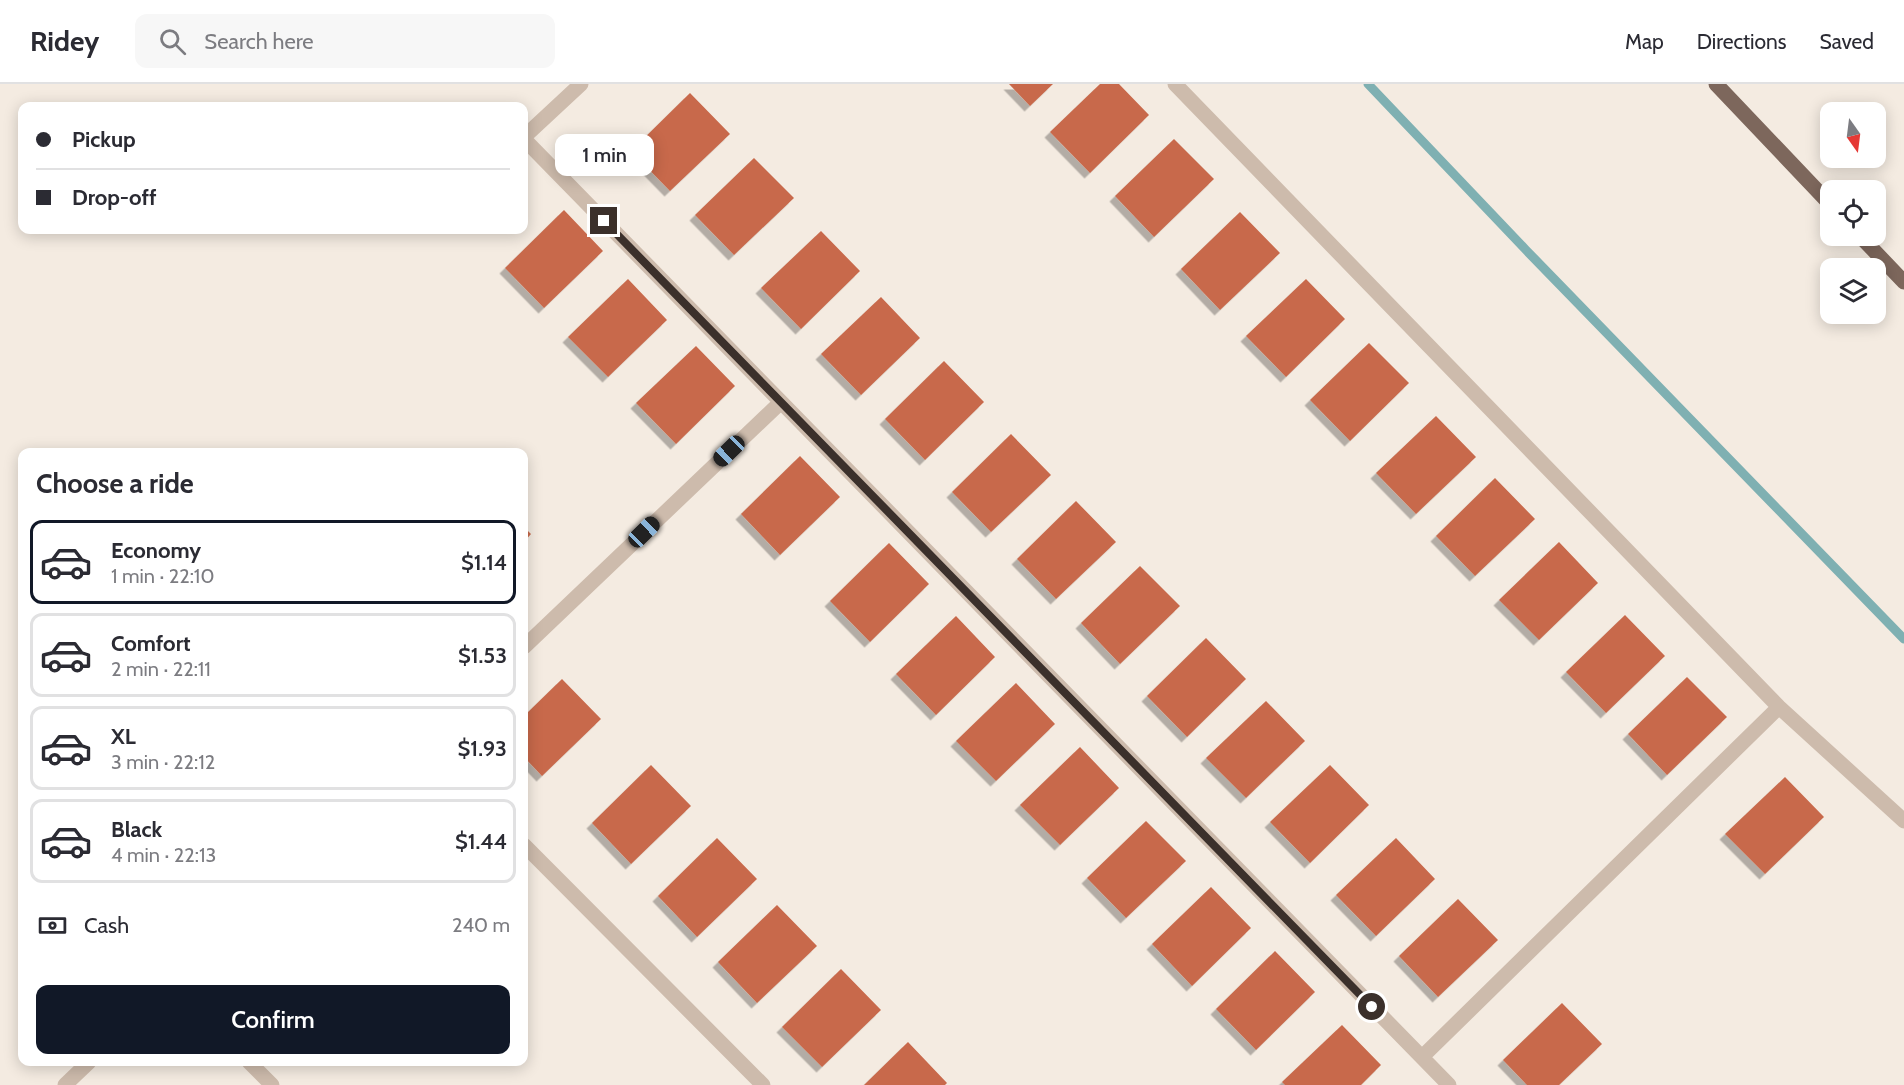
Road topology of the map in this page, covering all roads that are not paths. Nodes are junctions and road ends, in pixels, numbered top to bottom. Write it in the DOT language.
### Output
graph roads {
  1 [pos="581,84"];
  2 [pos="1175,84"];
  3 [pos="1716,84"];
  4 [pos="528,134"];
  5 [pos="528,142"];
  6 [pos="1820,193"];
  7 [pos="1870,246"];
  8 [pos="1904,282"];
  9 [pos="781,402"];
  10 [pos="528,643"];
  11 [pos="1779,707"];
  12 [pos="1904,821"];
  13 [pos="528,849"];
  14 [pos="1422,1057"];
  15 [pos="85,1066"];
  16 [pos="253,1066"];
  17 [pos="64,1085"];
  18 [pos="272,1085"];
  19 [pos="763,1085"];
  20 [pos="1449,1085"];
  1 -- 4 [label="street"];
  2 -- 11 [label="street"];
  3 -- 6 [label="main road"];
  5 -- 9 [label="street"];
  7 -- 8 [label="main road"];
  9 -- 10 [label="street"];
  9 -- 14 [label="street"];
  11 -- 12 [label="street"];
  11 -- 14 [label="street"];
  13 -- 19 [label="street"];
  14 -- 20 [label="street"];
  15 -- 17 [label="street"];
  16 -- 18 [label="street"];
}
